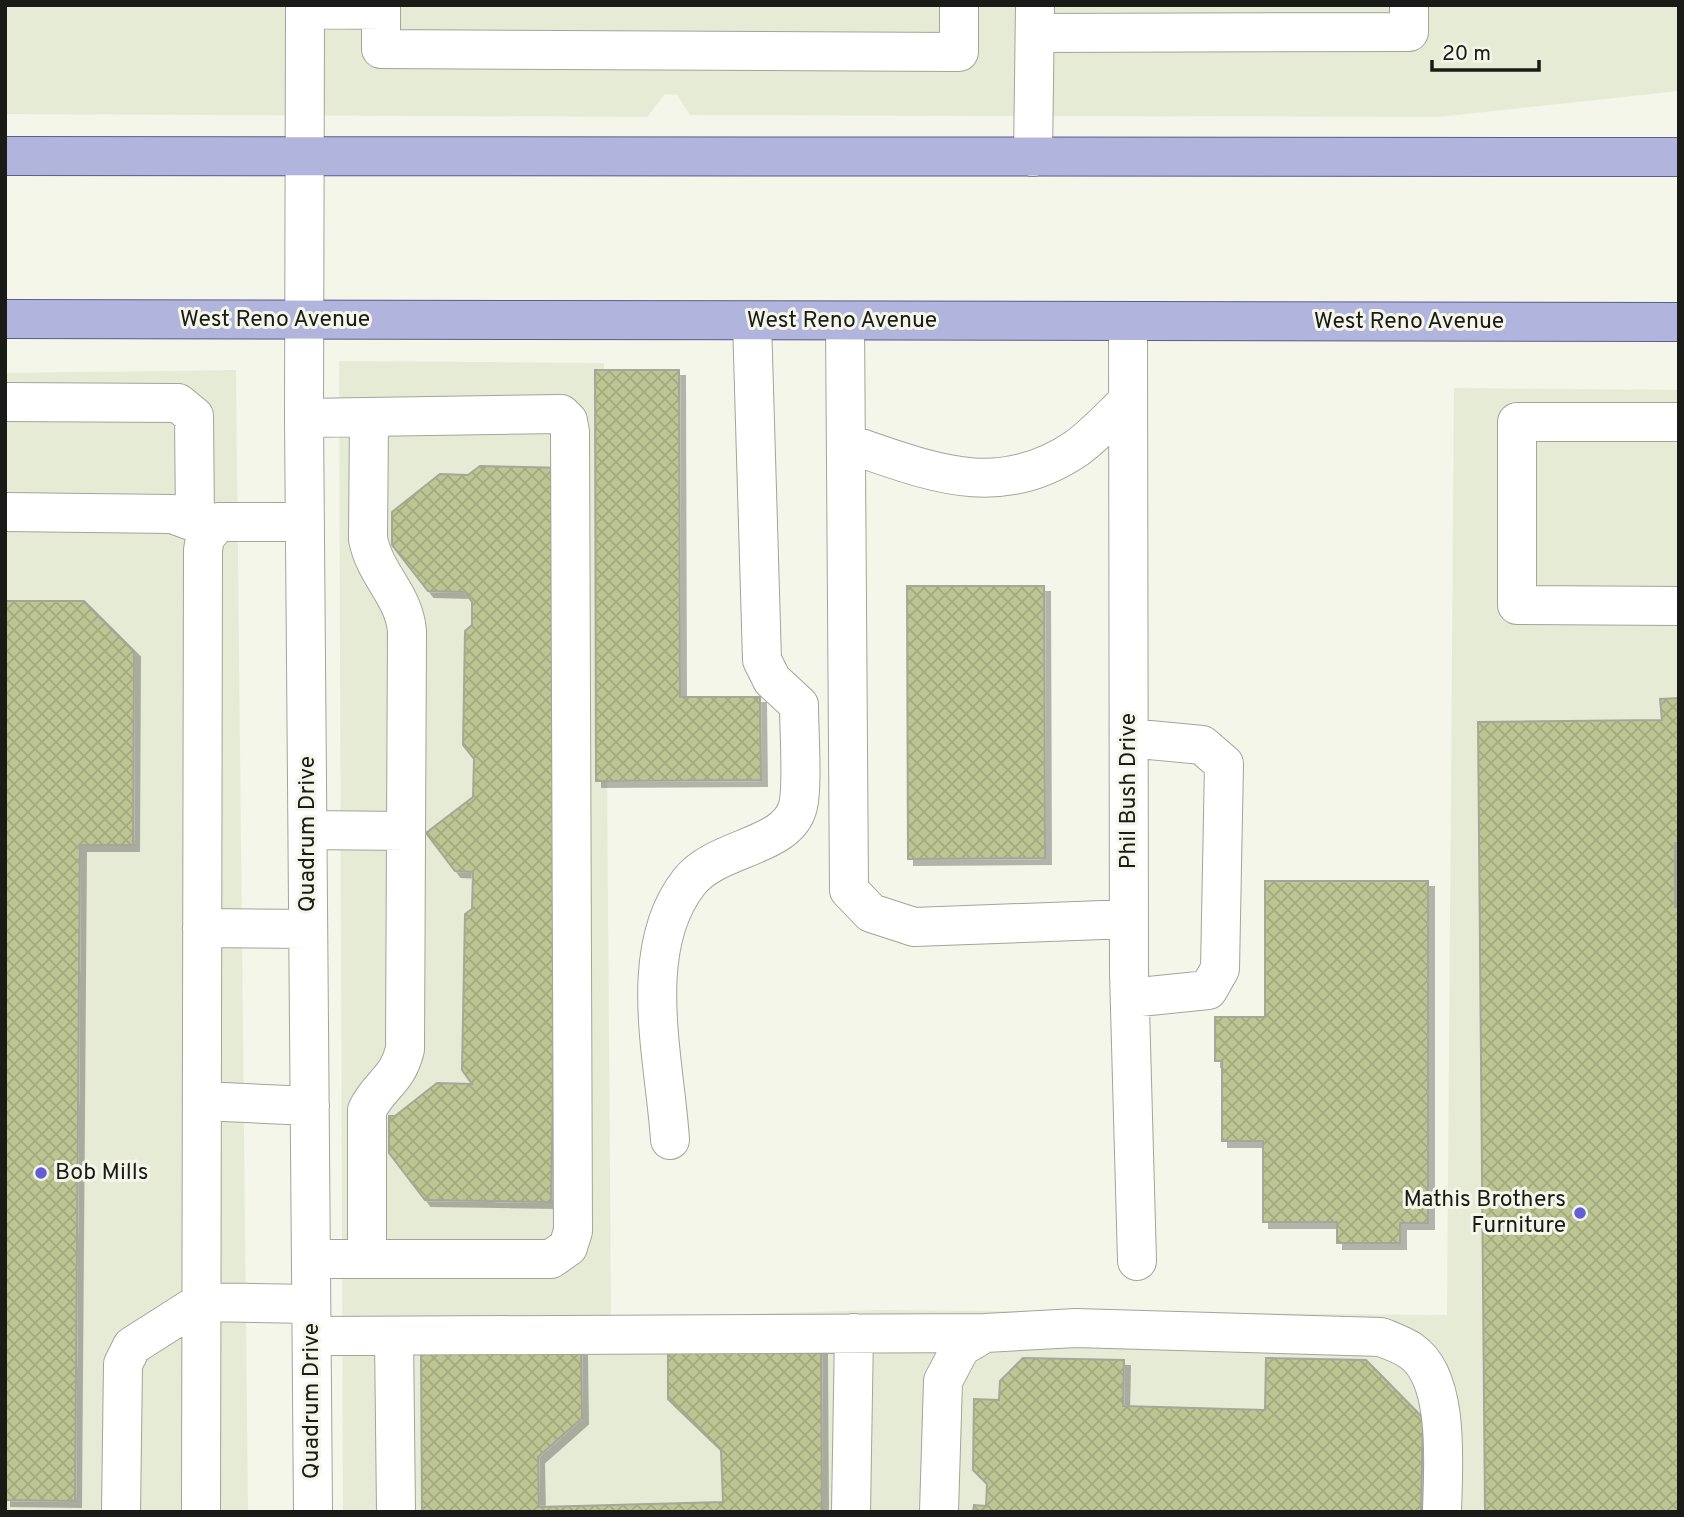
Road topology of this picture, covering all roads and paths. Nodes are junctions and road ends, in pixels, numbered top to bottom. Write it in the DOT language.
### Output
graph roads {
  1 [pos="960,5"];
  2 [pos="1409,5"];
  3 [pos="381,7"];
  4 [pos="1035,19"];
  5 [pos="5,156"];
  6 [pos="305,156"];
  7 [pos="1033,157"];
  8 [pos="1679,157"];
  9 [pos="5,319"];
  10 [pos="304,320"];
  11 [pos="752,321"];
  12 [pos="845,321"];
  13 [pos="1128,321"];
  14 [pos="1679,322"];
  15 [pos="1128,401"];
  16 [pos="5,402"];
  17 [pos="369,417"];
  18 [pos="304,418"];
  19 [pos="1679,422"];
  20 [pos="846,443"];
  21 [pos="5,512"];
  22 [pos="305,522"];
  23 [pos="203,524"];
  24 [pos="1679,606"];
  25 [pos="1129,738"];
  26 [pos="308,831"];
  27 [pos="406,831"];
  28 [pos="1129,919"];
  29 [pos="202,928"];
  30 [pos="308,929"];
  31 [pos="1130,998"];
  32 [pos="202,1101"];
  33 [pos="310,1106"];
  34 [pos="670,1140"];
  35 [pos="311,1259"];
  36 [pos="367,1259"];
  37 [pos="1137,1261"];
  38 [pos="201,1302"];
  39 [pos="311,1320"];
  40 [pos="855,1333"];
  41 [pos="985,1333"];
  42 [pos="394,1336"];
  43 [pos="121,1512"];
  44 [pos="201,1512"];
  45 [pos="313,1512"];
  46 [pos="396,1512"];
  47 [pos="851,1512"];
  48 [pos="939,1512"];
  49 [pos="1442,1512"];
  1 -- 3 [label="street"];
  2 -- 4 [label="street"];
  3 -- 6 [label="street, Quadrum Drive"];
  4 -- 7 [label="street"];
  5 -- 6 [label="main road"];
  6 -- 7 [label="main road"];
  6 -- 10 [label="street, Quadrum Drive"];
  7 -- 8 [label="main road"];
  9 -- 10 [label="main road, West Reno Avenue"];
  10 -- 11 [label="main road, West Reno Avenue"];
  10 -- 18 [label="street, Quadrum Drive"];
  11 -- 12 [label="main road, West Reno Avenue"];
  11 -- 34 [label="street"];
  12 -- 13 [label="main road, West Reno Avenue"];
  12 -- 20 [label="street"];
  13 -- 14 [label="main road, West Reno Avenue"];
  13 -- 15 [label="street, Phil Bush Drive"];
  15 -- 20 [label="street"];
  15 -- 25 [label="street, Phil Bush Drive"];
  16 -- 23 [label="street"];
  17 -- 18 [label="street"];
  17 -- 27 [label="street"];
  17 -- 36 [label="street"];
  18 -- 22 [label="street, Quadrum Drive"];
  19 -- 24 [label="street"];
  20 -- 28 [label="street"];
  21 -- 23 [label="street"];
  22 -- 23 [label="street"];
  22 -- 26 [label="street, Quadrum Drive"];
  23 -- 29 [label="street"];
  25 -- 28 [label="street, Phil Bush Drive"];
  25 -- 31 [label="street"];
  26 -- 27 [label="street"];
  26 -- 30 [label="street, Quadrum Drive"];
  27 -- 36 [label="street"];
  28 -- 31 [label="street, Phil Bush Drive"];
  29 -- 30 [label="street"];
  29 -- 32 [label="street"];
  30 -- 33 [label="street, Quadrum Drive"];
  31 -- 37 [label="street, Phil Bush Drive"];
  32 -- 33 [label="street"];
  32 -- 38 [label="street"];
  33 -- 35 [label="street, Quadrum Drive"];
  35 -- 36 [label="street"];
  35 -- 39 [label="street, Quadrum Drive"];
  38 -- 39 [label="street"];
  38 -- 43 [label="street"];
  38 -- 44 [label="street"];
  39 -- 42 [label="street"];
  39 -- 45 [label="street, Quadrum Drive"];
  40 -- 41 [label="street"];
  40 -- 42 [label="street"];
  40 -- 47 [label="street"];
  41 -- 48 [label="street"];
  41 -- 49 [label="street"];
  42 -- 46 [label="street"];
}
